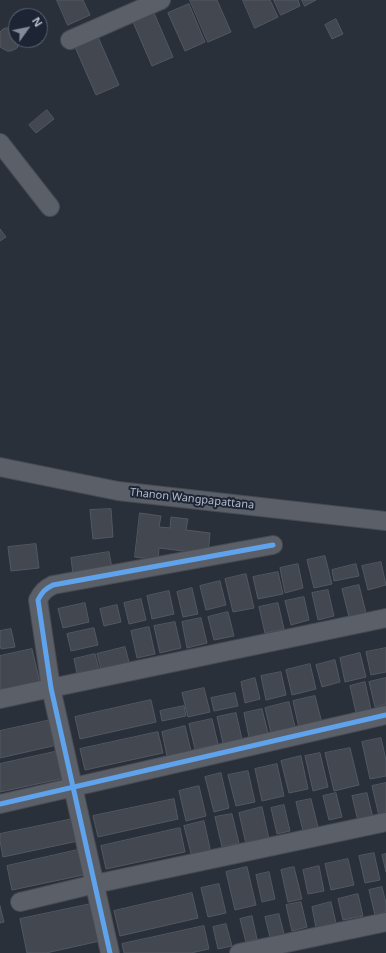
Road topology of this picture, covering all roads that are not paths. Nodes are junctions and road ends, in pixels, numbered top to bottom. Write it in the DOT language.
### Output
graph roads {
  1 [pos="161,0"];
  2 [pos="124,7"];
  3 [pos="70,40"];
  4 [pos="0,143"];
  5 [pos="50,207"];
  6 [pos="0,467"];
  7 [pos="386,521"];
  8 [pos="273,545"];
  9 [pos="386,618"];
  10 [pos="51,688"];
  11 [pos="0,699"];
  12 [pos="386,715"];
  13 [pos="73,786"];
  14 [pos="0,804"];
  15 [pos="386,822"];
  16 [pos="95,884"];
  17 [pos="20,902"];
  18 [pos="386,922"];
  19 [pos="110,953"];
  20 [pos="239,953"];
  1 -- 2 [label="street"];
  2 -- 3 [label="street"];
  4 -- 5 [label="street"];
  6 -- 7 [label="street, Thanon Wangpapattana"];
  8 -- 10 [label="street"];
  9 -- 10 [label="street"];
  10 -- 11 [label="street"];
  10 -- 13 [label="street"];
  12 -- 13 [label="street"];
  13 -- 14 [label="street"];
  13 -- 16 [label="street"];
  15 -- 16 [label="street"];
  16 -- 17 [label="street"];
  16 -- 19 [label="street"];
  18 -- 20 [label="street"];
}
